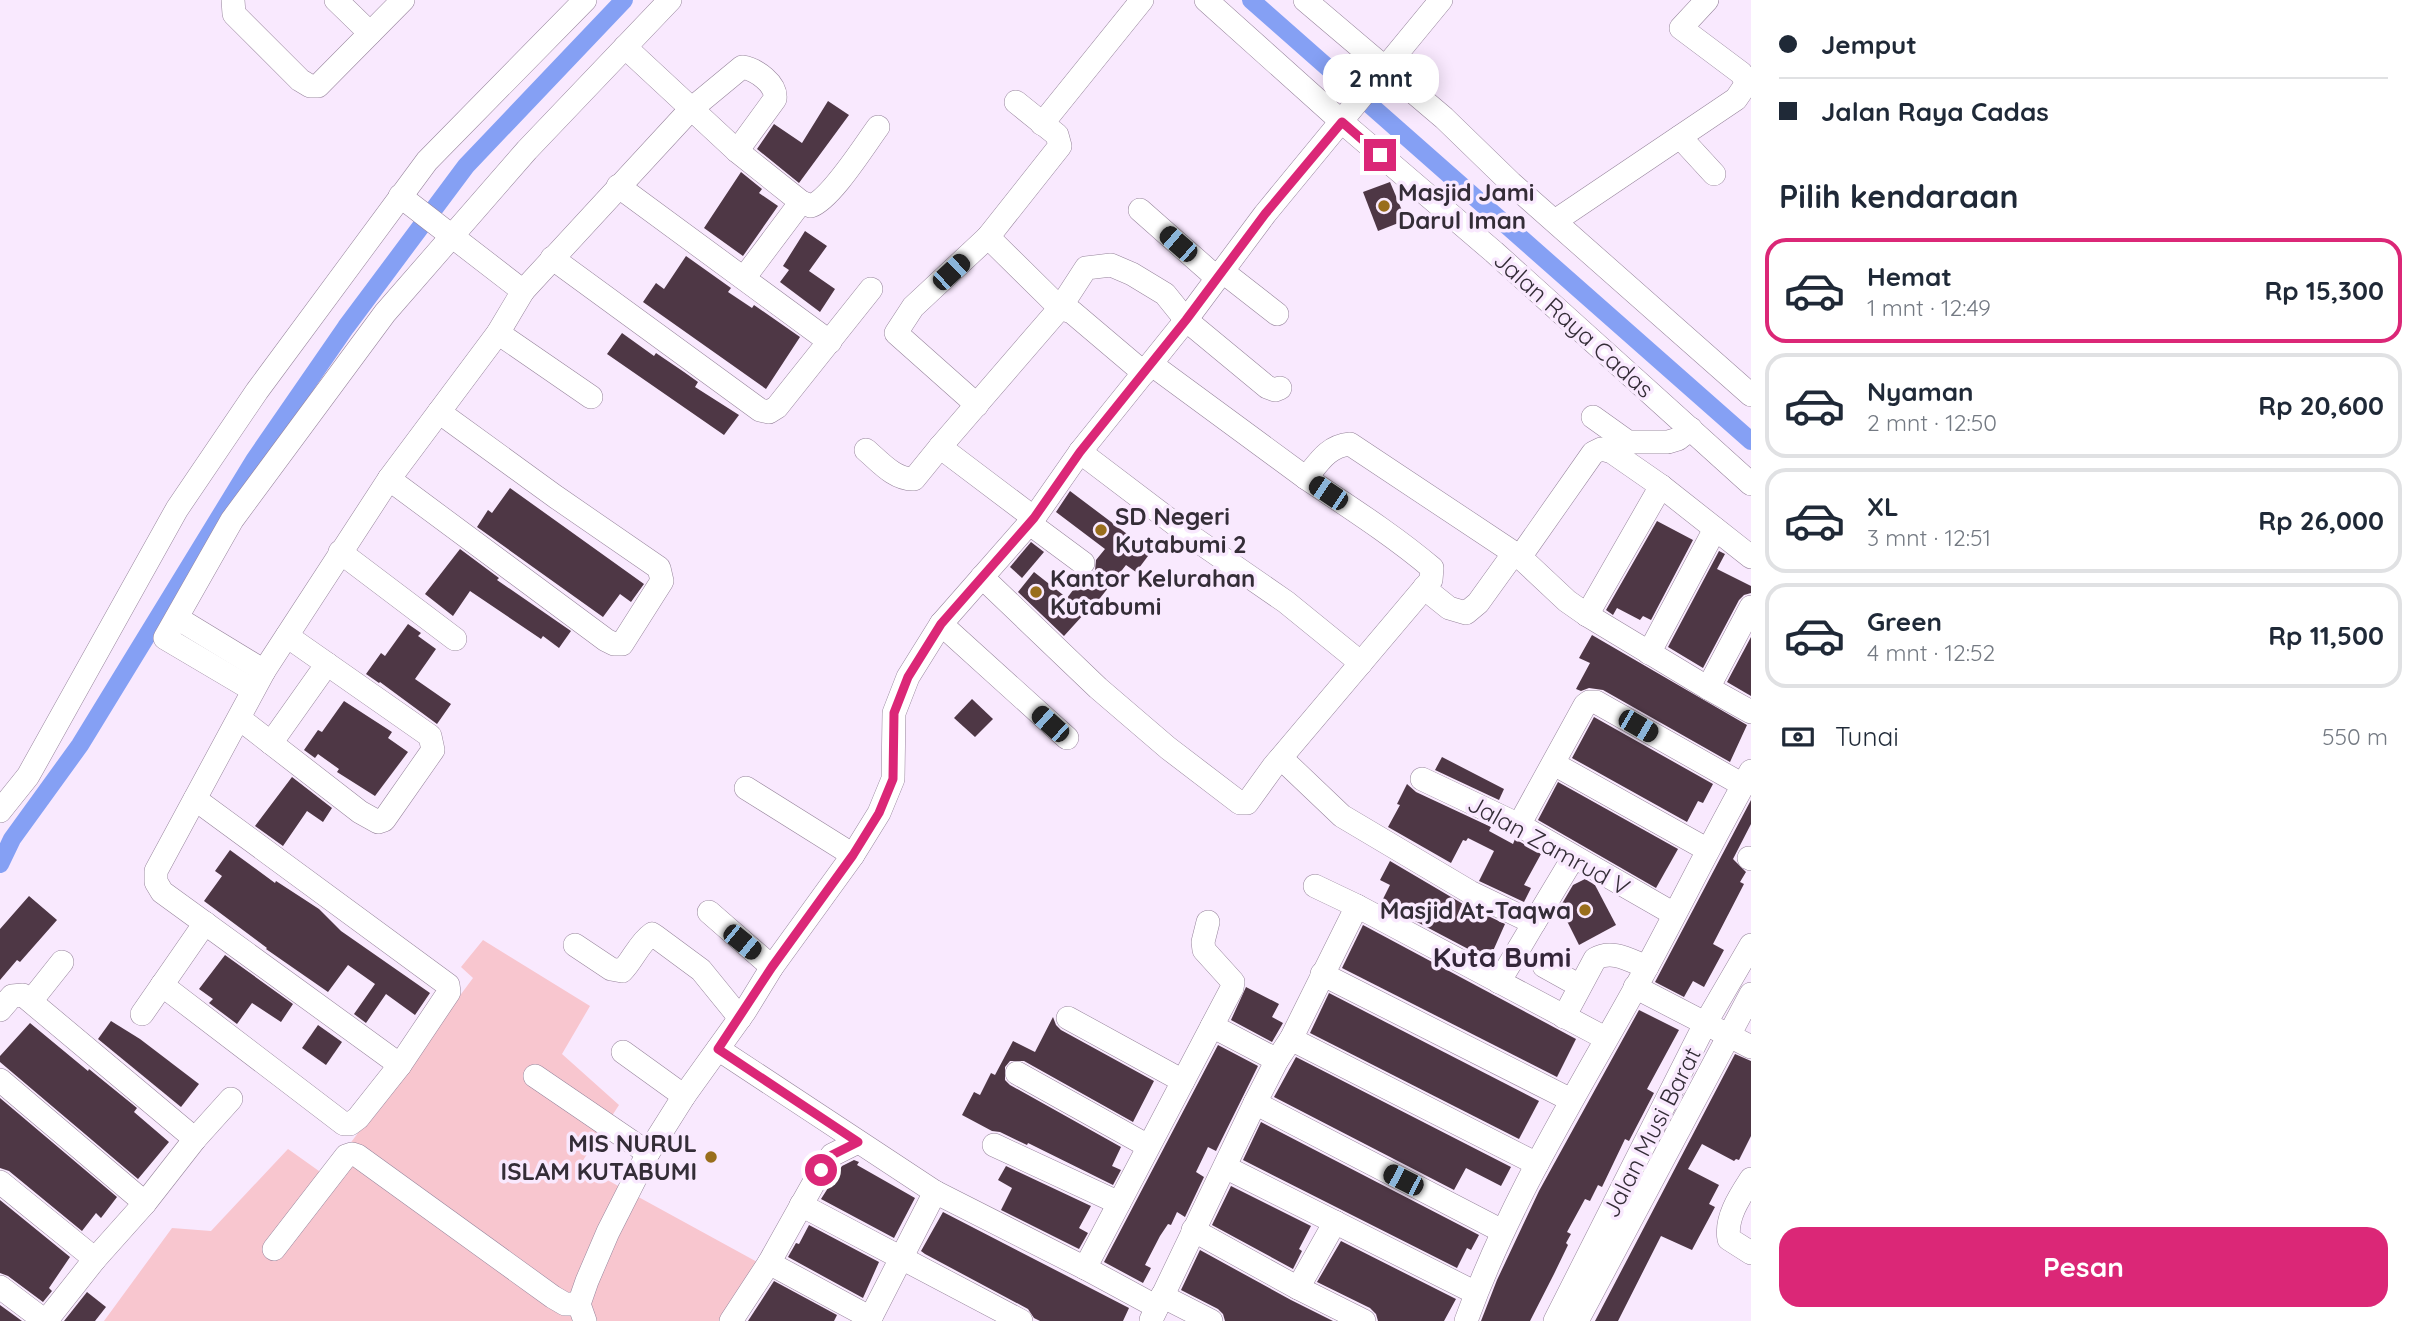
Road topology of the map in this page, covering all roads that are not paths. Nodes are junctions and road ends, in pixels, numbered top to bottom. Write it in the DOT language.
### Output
graph roads {
  1 [pos="233,0"];
  2 [pos="336,0"];
  3 [pos="402,0"];
  4 [pos="585,0"];
  5 [pos="670,0"];
  6 [pos="1142,0"];
  7 [pos="1206,0"];
  8 [pos="1305,0"];
  9 [pos="1441,0"];
  10 [pos="1707,0"];
  11 [pos="370,33"];
  12 [pos="625,47"];
  13 [pos="1383,72"];
  14 [pos="1016,102"];
  15 [pos="690,110"];
  16 [pos="1347,116"];
  17 [pos="1042,124"];
  18 [pos="878,127"];
  19 [pos="1680,137"];
  20 [pos="737,151"];
  21 [pos="1714,174"];
  22 [pos="618,186"];
  23 [pos="405,200"];
  24 [pos="801,202"];
  25 [pos="1140,210"];
  26 [pos="1555,221"];
  27 [pos="453,235"];
  28 [pos="988,237"];
  29 [pos="552,258"];
  30 [pos="1220,275"];
  31 [pos="744,278"];
  32 [pos="871,289"];
  33 [pos="523,291"];
  34 [pos="1060,308"];
  35 [pos="1277,314"];
  36 [pos="1186,320"];
  37 [pos="498,333"];
  38 [pos="830,342"];
  39 [pos="1147,368"];
  40 [pos="1748,386"];
  41 [pos="1280,388"];
  42 [pos="591,397"];
  43 [pos="976,405"];
  44 [pos="439,412"];
  45 [pos="1593,417"];
  46 [pos="1691,429"];
  47 [pos="940,447"];
  48 [pos="866,450"];
  49 [pos="1080,452"];
  50 [pos="1306,478"];
  51 [pos="389,479"];
  52 [pos="1751,484"];
  53 [pos="1661,486"];
  54 [pos="1031,520"];
  55 [pos="1715,529"];
  56 [pos="340,552"];
  57 [pos="1517,555"];
  58 [pos="1751,557"];
  59 [pos="1083,564"];
  60 [pos="982,577"];
  61 [pos="1424,588"];
  62 [pos="1751,607"];
  63 [pos="1587,615"];
  64 [pos="177,618"];
  65 [pos="941,624"];
  66 [pos="287,636"];
  67 [pos="455,639"];
  68 [pos="1649,653"];
  69 [pos="1361,663"];
  70 [pos="327,664"];
  71 [pos="259,680"];
  72 [pos="1708,688"];
  73 [pos="1751,712"];
  74 [pos="240,719"];
  75 [pos="1067,738"];
  76 [pos="271,743"];
  77 [pos="1281,758"];
  78 [pos="1554,764"];
  79 [pos="1747,778"];
  80 [pos="1422,779"];
  81 [pos="746,788"];
  82 [pos="195,799"];
  83 [pos="0,811"];
  84 [pos="1519,825"];
  85 [pos="1708,850"];
  86 [pos="853,855"];
  87 [pos="1573,858"];
  88 [pos="1315,886"];
  89 [pos="1357,906"];
  90 [pos="709,912"];
  91 [pos="1674,914"];
  92 [pos="1209,922"];
  93 [pos="205,923"];
  94 [pos="1534,923"];
  95 [pos="575,945"];
  96 [pos="1751,945"];
  97 [pos="62,962"];
  98 [pos="1544,966"];
  99 [pos="772,967"];
  100 [pos="1647,967"];
  101 [pos="1322,974"];
  102 [pos="1499,982"];
  103 [pos="162,985"];
  104 [pos="1580,986"];
  105 [pos="1635,987"];
  106 [pos="1751,994"];
  107 [pos="32,1001"];
  108 [pos="0,1010"];
  109 [pos="142,1014"];
  110 [pos="1068,1017"];
  111 [pos="1564,1017"];
  112 [pos="740,1018"];
  113 [pos="1705,1024"];
  114 [pos="1212,1026"];
  115 [pos="1728,1035"];
  116 [pos="1605,1038"];
  117 [pos="1291,1039"];
  118 [pos="1751,1046"];
  119 [pos="718,1049"];
  120 [pos="623,1052"];
  121 [pos="1277,1060"];
  122 [pos="400,1065"];
  123 [pos="1017,1073"];
  124 [pos="535,1076"];
  125 [pos="0,1080"];
  126 [pos="1183,1081"];
  127 [pos="684,1096"];
  128 [pos="231,1099"];
  129 [pos="1571,1100"];
  130 [pos="1255,1103"];
  131 [pos="195,1139"];
  132 [pos="858,1142"];
  133 [pos="994,1145"];
  134 [pos="1148,1146"];
  135 [pos="648,1153"];
  136 [pos="1537,1164"];
  137 [pos="1224,1167"];
  138 [pos="1751,1179"];
  139 [pos="0,1182"];
  140 [pos="935,1192"];
  141 [pos="145,1203"];
  142 [pos="1119,1203"];
  143 [pos="801,1205"];
  144 [pos="1335,1222"];
  145 [pos="1192,1230"];
  146 [pos="1502,1231"];
  147 [pos="274,1249"];
  148 [pos="1751,1253"];
  149 [pos="902,1257"];
  150 [pos="94,1259"];
  151 [pos="769,1263"];
  152 [pos="1085,1268"];
  153 [pos="0,1287"];
  154 [pos="1298,1288"];
  155 [pos="1476,1293"];
  156 [pos="1156,1308"];
  157 [pos="582,1313"];
  158 [pos="870,1320"];
  159 [pos="45,1321"];
  160 [pos="731,1321"];
  161 [pos="1021,1321"];
  162 [pos="1211,1321"];
  163 [pos="1364,1321"];
  164 [pos="1466,1321"];
  165 [pos="1555,1321"];
  166 [pos="1577,1321"];
  1 -- 11 [label="street"];
  2 -- 11 [label="street"];
  3 -- 11 [label="street"];
  4 -- 23 [label="street"];
  5 -- 12 [label="street"];
  6 -- 17 [label="street"];
  7 -- 16 [label="street, Jalan Raya Cadas"];
  8 -- 13 [label="street"];
  9 -- 13 [label="street"];
  10 -- 19 [label="street"];
  12 -- 15 [label="street"];
  12 -- 27 [label="street"];
  13 -- 16 [label="street"];
  13 -- 26 [label="street"];
  14 -- 17 [label="street"];
  15 -- 20 [label="street"];
  15 -- 20 [label="street"];
  15 -- 22 [label="street"];
  16 -- 30 [label="street"];
  16 -- 46 [label="street, Jalan Raya Cadas"];
  17 -- 28 [label="street"];
  18 -- 24 [label="street"];
  19 -- 21 [label="street"];
  19 -- 26 [label="street"];
  20 -- 24 [label="street"];
  22 -- 29 [label="street"];
  22 -- 31 [label="street"];
  23 -- 27 [label="street"];
  23 -- 83 [label="street"];
  24 -- 31 [label="street"];
  25 -- 30 [label="street"];
  26 -- 40 [label="street"];
  27 -- 33 [label="street"];
  27 -- 64 [label="street"];
  28 -- 34 [label="street"];
  28 -- 43 [label="street"];
  29 -- 33 [label="street"];
  29 -- 38 [label="street"];
  30 -- 35 [label="street"];
  30 -- 36 [label="street"];
  31 -- 38 [label="street"];
  32 -- 38 [label="street"];
  33 -- 37 [label="street"];
  34 -- 36 [label="street"];
  34 -- 39 [label="street"];
  34 -- 43 [label="street"];
  36 -- 39 [label="street"];
  36 -- 41 [label="street"];
  37 -- 42 [label="street"];
  37 -- 44 [label="street"];
  39 -- 49 [label="street"];
  39 -- 50 [label="street"];
  43 -- 47 [label="street"];
  44 -- 51 [label="street"];
  44 -- 51 [label="street"];
  45 -- 46 [label="street"];
  46 -- 52 [label="street, Jalan Raya Cadas"];
  47 -- 48 [label="street"];
  47 -- 54 [label="street"];
  49 -- 54 [label="street"];
  49 -- 69 [label="street"];
  50 -- 57 [label="street"];
  50 -- 61 [label="street"];
  51 -- 56 [label="street"];
  53 -- 55 [label="street"];
  53 -- 57 [label="street"];
  53 -- 63 [label="street"];
  54 -- 59 [label="street"];
  54 -- 60 [label="street"];
  55 -- 58 [label="street"];
  55 -- 68 [label="street"];
  56 -- 66 [label="street"];
  56 -- 67 [label="street"];
  57 -- 61 [label="street"];
  57 -- 63 [label="street"];
  60 -- 65 [label="street"];
  60 -- 77 [label="street"];
  61 -- 69 [label="street"];
  62 -- 72 [label="street"];
  63 -- 68 [label="street"];
  64 -- 71 [label="street"];
  64 -- 71 [label="street"];
  65 -- 75 [label="street"];
  65 -- 86 [label="street"];
  66 -- 70 [label="street"];
  66 -- 71 [label="street"];
  68 -- 72 [label="street"];
  69 -- 77 [label="street"];
  70 -- 76 [label="street"];
  70 -- 76 [label="street"];
  71 -- 74 [label="street"];
  72 -- 73 [label="street"];
  74 -- 76 [label="street"];
  74 -- 82 [label="street"];
  77 -- 94 [label="street"];
  78 -- 79 [label="street"];
  78 -- 84 [label="street"];
  78 -- 85 [label="street"];
  79 -- 85 [label="street"];
  80 -- 84 [label="street, Jalan Zamrud V"];
  81 -- 86 [label="street"];
  82 -- 93 [label="street"];
  82 -- 122 [label="street"];
  84 -- 87 [label="street, Jalan Zamrud V"];
  85 -- 91 [label="street"];
  86 -- 99 [label="street"];
  87 -- 91 [label="street, Jalan Zamrud V"];
  87 -- 94 [label="street"];
  88 -- 89 [label="street"];
  89 -- 101 [label="street"];
  89 -- 102 [label="street"];
  90 -- 99 [label="street"];
  91 -- 100 [label="street"];
  92 -- 114 [label="street"];
  93 -- 103 [label="street"];
  93 -- 122 [label="street"];
  94 -- 102 [label="street"];
  95 -- 112 [label="street"];
  96 -- 113 [label="street, Jalan Musi Barat"];
  97 -- 107 [label="street"];
  98 -- 104 [label="street"];
  99 -- 112 [label="street"];
  100 -- 104 [label="street"];
  100 -- 105 [label="street"];
  101 -- 117 [label="street"];
  101 -- 129 [label="street"];
  102 -- 111 [label="street"];
  103 -- 109 [label="street"];
  103 -- 122 [label="street"];
  104 -- 111 [label="street"];
  105 -- 113 [label="street"];
  105 -- 116 [label="street"];
  106 -- 115 [label="street, Jalan Musi Barat"];
  107 -- 108 [label="street"];
  107 -- 131 [label="street"];
  110 -- 126 [label="street"];
  111 -- 116 [label="street"];
  112 -- 119 [label="street"];
  113 -- 115 [label="street"];
  113 -- 165 [label="street, Jalan Musi Barat"];
  114 -- 121 [label="street"];
  114 -- 126 [label="street"];
  115 -- 118 [label="street"];
  115 -- 166 [label="street, Jalan Musi Barat"];
  116 -- 129 [label="street"];
  117 -- 121 [label="street"];
  117 -- 136 [label="street"];
  119 -- 127 [label="street"];
  119 -- 132 [label="street"];
  120 -- 127 [label="street"];
  121 -- 130 [label="street"];
  123 -- 134 [label="street"];
  124 -- 135 [label="street"];
  125 -- 141 [label="street"];
  126 -- 134 [label="street"];
  127 -- 135 [label="street"];
  128 -- 131 [label="street"];
  129 -- 136 [label="street"];
  130 -- 137 [label="street"];
  130 -- 146 [label="street"];
  131 -- 141 [label="street"];
  132 -- 140 [label="street"];
  132 -- 143 [label="street"];
  133 -- 142 [label="street"];
  134 -- 142 [label="street"];
  135 -- 157 [label="street"];
  136 -- 146 [label="street"];
  137 -- 144 [label="street"];
  137 -- 145 [label="street"];
  138 -- 148 [label="street"];
  139 -- 150 [label="street"];
  140 -- 149 [label="street"];
  140 -- 152 [label="street"];
  141 -- 150 [label="street"];
  142 -- 152 [label="street"];
  143 -- 149 [label="street"];
  143 -- 151 [label="street"];
  144 -- 154 [label="street"];
  144 -- 155 [label="street"];
  145 -- 154 [label="street"];
  145 -- 156 [label="street"];
  146 -- 155 [label="street"];
  147 -- 157 [label="street"];
  149 -- 158 [label="street"];
  149 -- 161 [label="street"];
  150 -- 159 [label="street"];
  151 -- 158 [label="street"];
  151 -- 160 [label="street"];
  152 -- 156 [label="street"];
  153 -- 159 [label="street"];
  154 -- 163 [label="street"];
  155 -- 164 [label="street"];
  156 -- 162 [label="street"];
}
